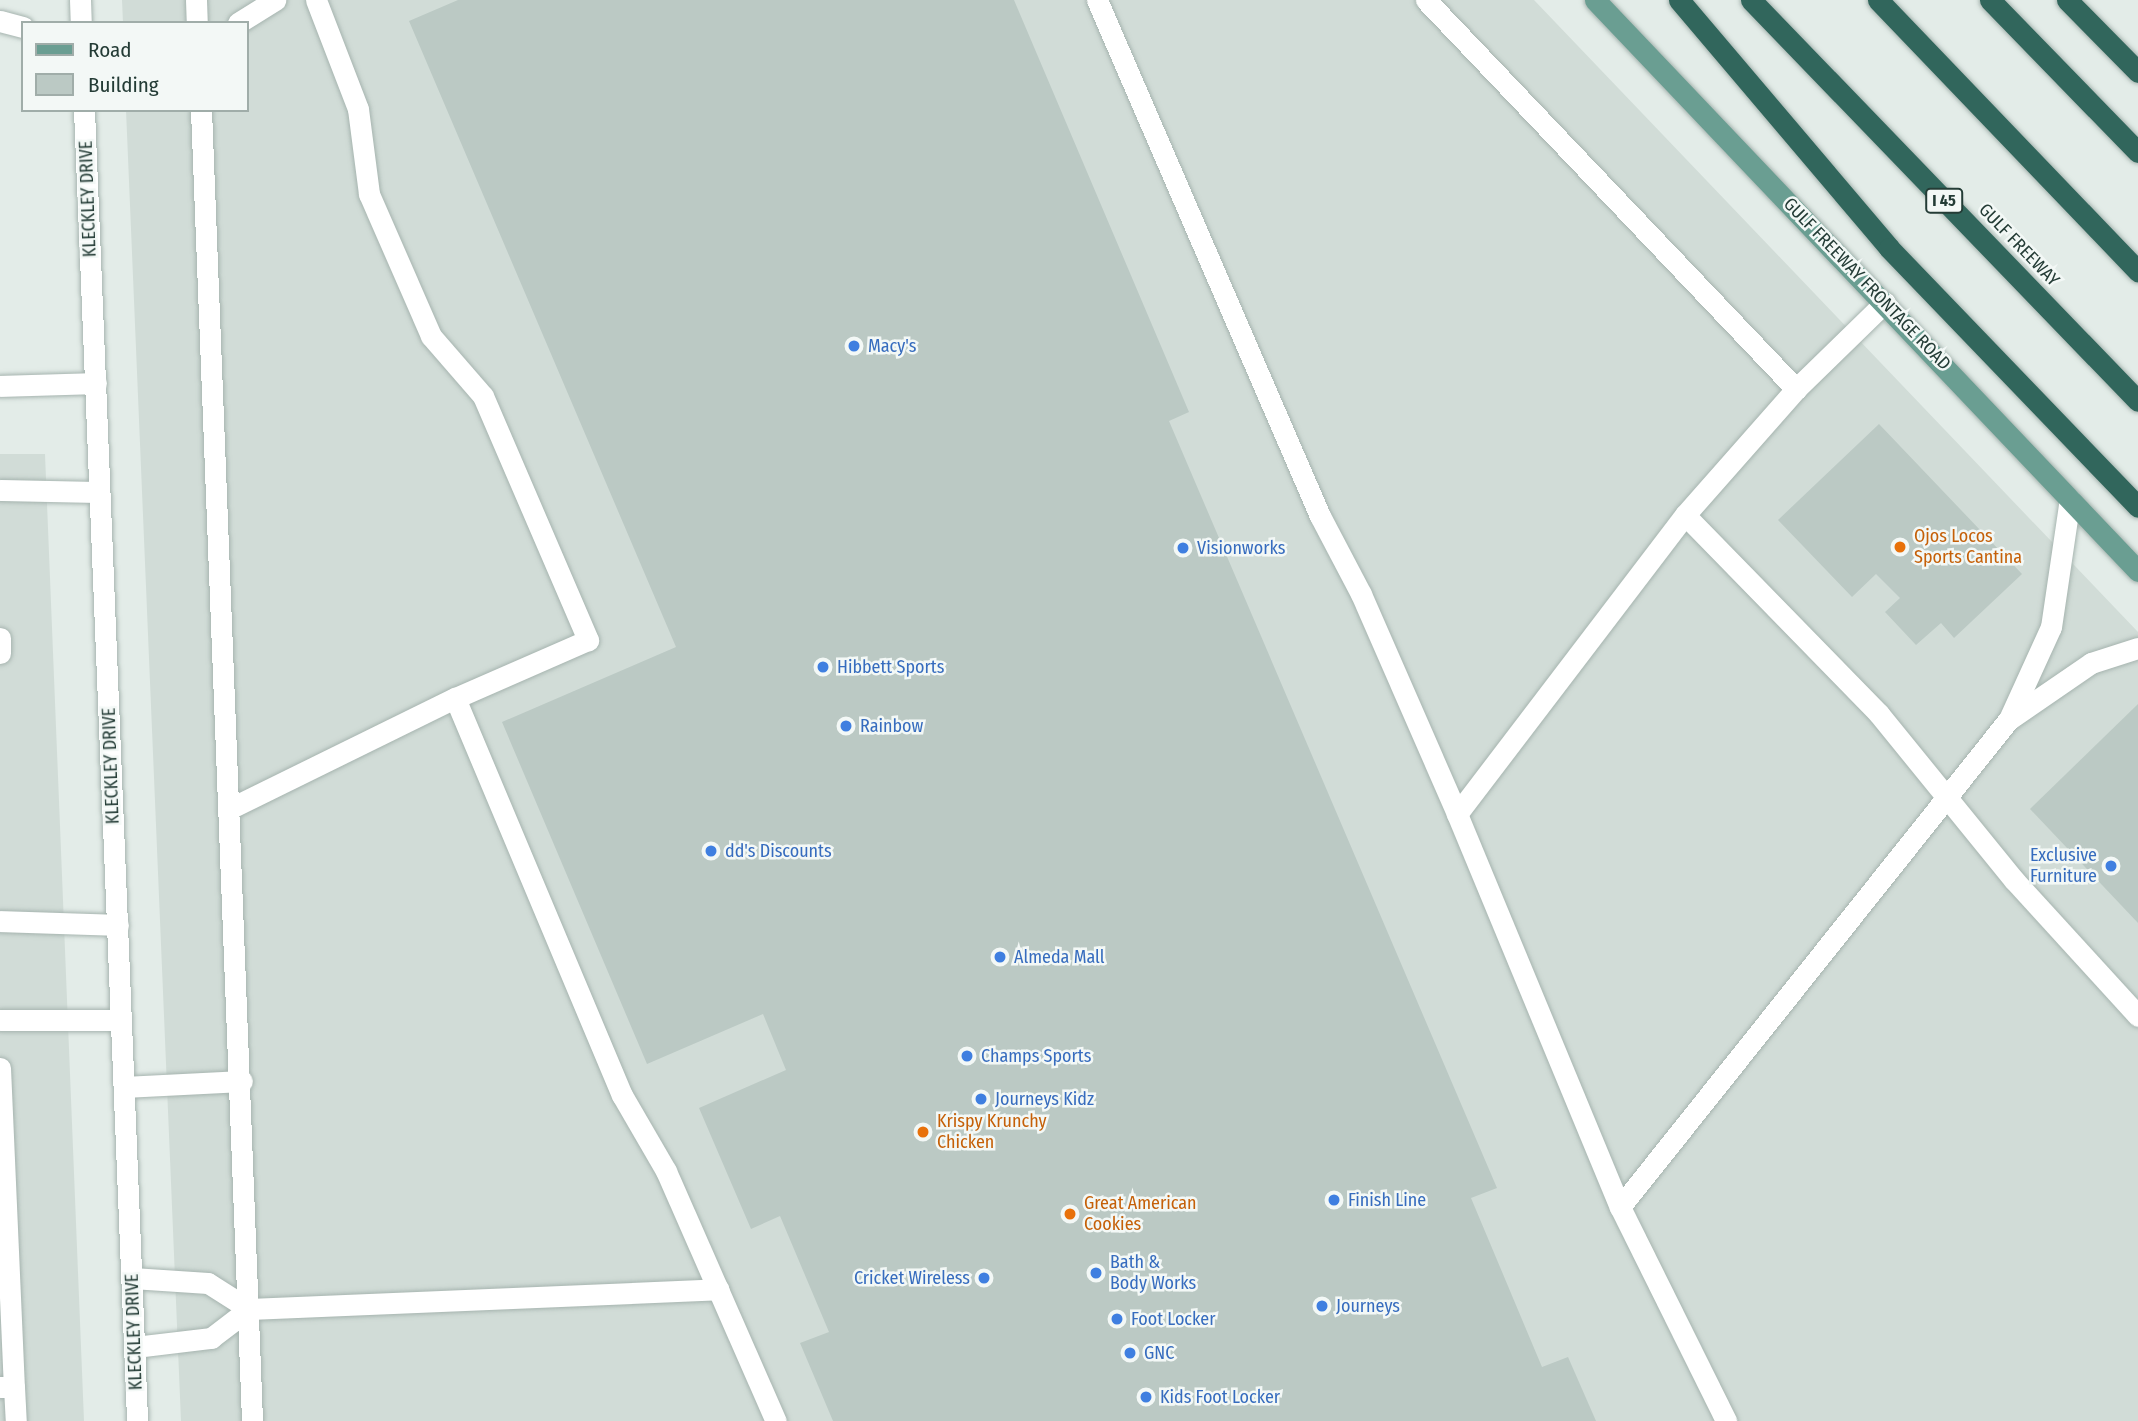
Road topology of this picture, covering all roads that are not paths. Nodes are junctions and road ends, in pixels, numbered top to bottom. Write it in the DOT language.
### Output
graph roads {
  1 [pos="80,0"];
  2 [pos="197,0"];
  3 [pos="275,0"];
  4 [pos="316,0"];
  5 [pos="1097,0"];
  6 [pos="1426,0"];
  7 [pos="1595,0"];
  8 [pos="1679,0"];
  9 [pos="1751,0"];
  10 [pos="1878,0"];
  11 [pos="1990,0"];
  12 [pos="2067,0"];
  13 [pos="0,21"];
  14 [pos="81,21"];
  15 [pos="197,21"];
  16 [pos="241,21"];
  17 [pos="21,26"];
  18 [pos="2138,72"];
  19 [pos="85,112"];
  20 [pos="201,112"];
  21 [pos="2138,152"];
  22 [pos="2138,271"];
  23 [pos="1885,302"];
  24 [pos="96,383"];
  25 [pos="0,386"];
  26 [pos="1796,389"];
  27 [pos="2138,401"];
  28 [pos="0,490"];
  29 [pos="99,492"];
  30 [pos="2070,499"];
  31 [pos="2138,508"];
  32 [pos="1685,515"];
  33 [pos="2138,571"];
  34 [pos="0,638"];
  35 [pos="2138,648"];
  36 [pos="0,653"];
  37 [pos="455,698"];
  38 [pos="2009,719"];
  39 [pos="1948,799"];
  40 [pos="229,809"];
  41 [pos="1457,814"];
  42 [pos="0,921"];
  43 [pos="118,925"];
  44 [pos="2138,1016"];
  45 [pos="0,1020"];
  46 [pos="121,1020"];
  47 [pos="0,1068"];
  48 [pos="242,1082"];
  49 [pos="124,1087"];
  50 [pos="1620,1208"];
  51 [pos="132,1278"];
  52 [pos="719,1289"];
  53 [pos="248,1308"];
  54 [pos="135,1348"];
  55 [pos="7,1387"];
  56 [pos="16,1421"];
  57 [pos="137,1421"];
  58 [pos="252,1421"];
  59 [pos="776,1421"];
  60 [pos="1726,1421"];
  1 -- 14 [label="street"];
  2 -- 15 [label="street"];
  3 -- 16 [label="street"];
  4 -- 37 [label="street"];
  5 -- 41 [label="street"];
  6 -- 26 [label="street"];
  7 -- 23 [label="main road, GULF FREEWAY FRONTAGE ROAD"];
  8 -- 31 [label="highway"];
  9 -- 27 [label="highway, GULF FREEWAY / I 45"];
  10 -- 22 [label="highway"];
  11 -- 21 [label="highway"];
  12 -- 18 [label="highway"];
  13 -- 17 [label="street"];
  19 -- 24 [label="street, KLECKLEY DRIVE"];
  20 -- 40 [label="street"];
  23 -- 26 [label="street"];
  23 -- 30 [label="main road, GULF FREEWAY FRONTAGE ROAD"];
  24 -- 25 [label="street"];
  24 -- 29 [label="street, KLECKLEY DRIVE"];
  26 -- 32 [label="street"];
  28 -- 29 [label="street"];
  29 -- 43 [label="street, KLECKLEY DRIVE"];
  30 -- 33 [label="main road, GULF FREEWAY FRONTAGE ROAD"];
  30 -- 38 [label="street"];
  32 -- 39 [label="street"];
  32 -- 41 [label="street"];
  34 -- 36 [label="street"];
  35 -- 38 [label="street"];
  37 -- 40 [label="street"];
  37 -- 52 [label="street"];
  38 -- 39 [label="street"];
  39 -- 44 [label="street"];
  39 -- 50 [label="street"];
  40 -- 48 [label="street"];
  41 -- 50 [label="street"];
  42 -- 43 [label="street"];
  43 -- 46 [label="street, KLECKLEY DRIVE"];
  45 -- 46 [label="street"];
  46 -- 49 [label="street, KLECKLEY DRIVE"];
  47 -- 55 [label="street"];
  48 -- 49 [label="street"];
  48 -- 53 [label="street"];
  49 -- 51 [label="street, KLECKLEY DRIVE"];
  50 -- 60 [label="street"];
  51 -- 53 [label="street"];
  51 -- 54 [label="street, KLECKLEY DRIVE"];
  52 -- 53 [label="street"];
  52 -- 59 [label="street"];
  53 -- 54 [label="street"];
  53 -- 58 [label="street"];
  54 -- 57 [label="street, KLECKLEY DRIVE"];
  55 -- 56 [label="street"];
}
